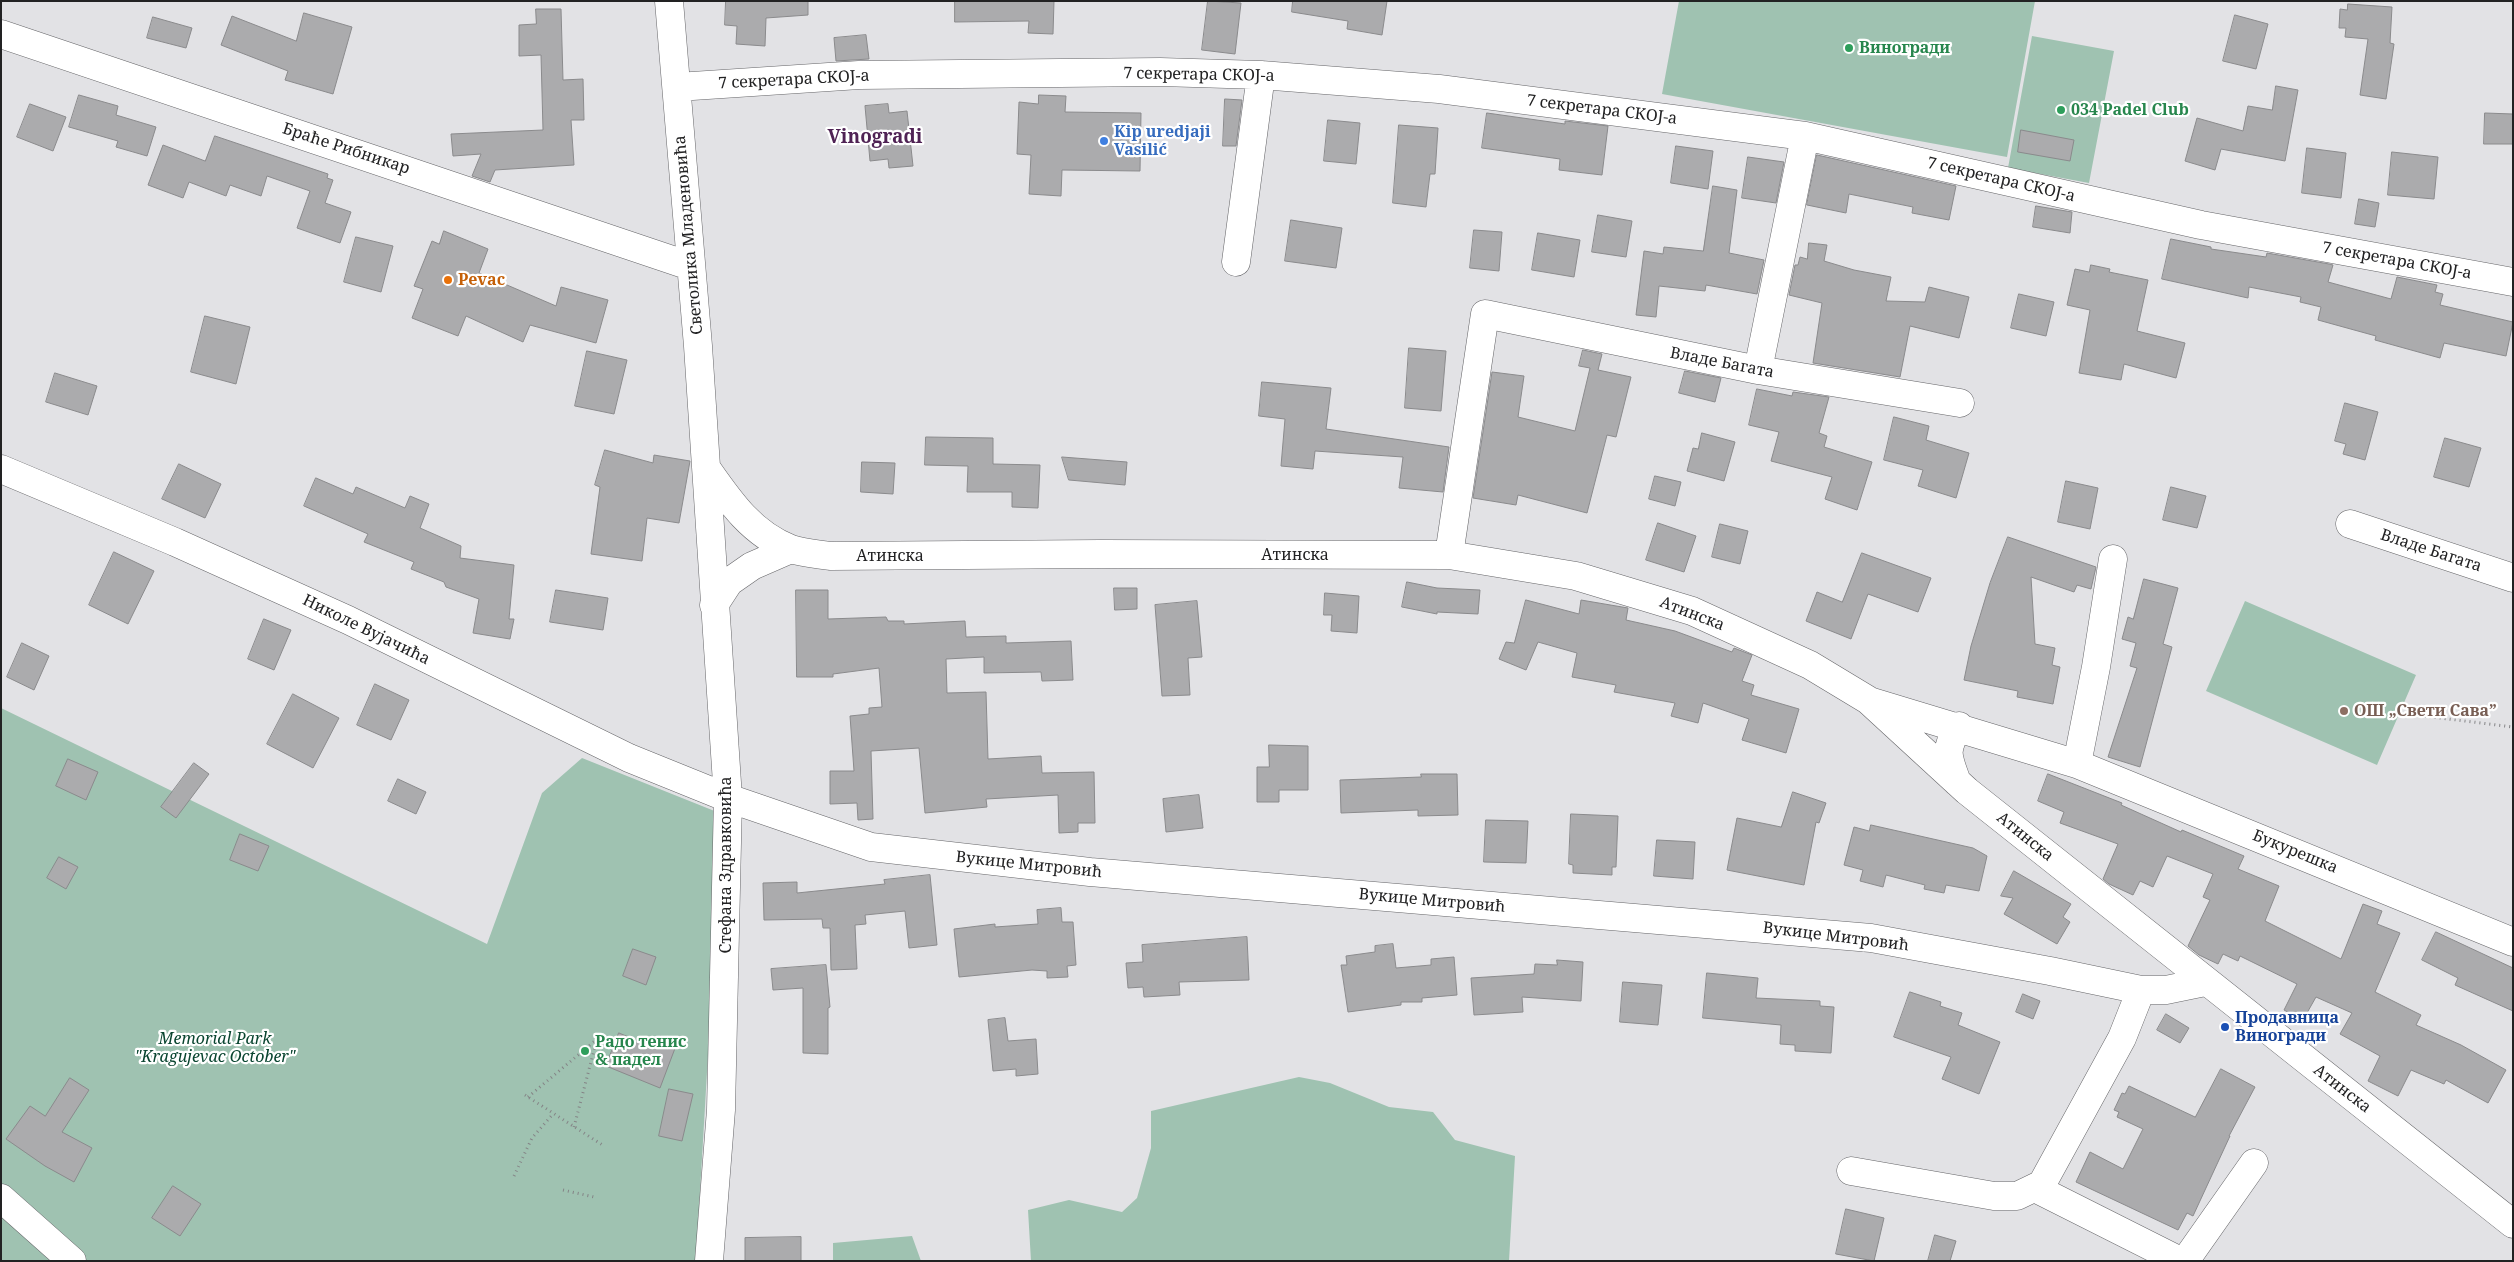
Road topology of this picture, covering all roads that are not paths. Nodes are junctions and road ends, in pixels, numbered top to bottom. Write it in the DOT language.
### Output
graph roads {
  1 [pos="669,1"];
  2 [pos="1,34"];
  3 [pos="1261,75"];
  4 [pos="678,87"];
  5 [pos="1805,136"];
  6 [pos="1236,262"];
  7 [pos="690,266"];
  8 [pos="2513,282"];
  9 [pos="1758,370"];
  10 [pos="1960,403"];
  11 [pos="1,469"];
  12 [pos="707,469"];
  13 [pos="2350,524"];
  14 [pos="791,549"];
  15 [pos="1449,555"];
  16 [pos="2113,559"];
  17 [pos="2513,578"];
  18 [pos="714,605"];
  19 [pos="1868,700"];
  20 [pos="1959,726"];
  21 [pos="2077,764"];
  22 [pos="1957,782"];
  23 [pos="728,798"];
  24 [pos="2513,942"];
  25 [pos="2205,982"];
  26 [pos="2141,990"];
  27 [pos="2254,1163"];
  28 [pos="1851,1171"];
  29 [pos="2035,1188"];
  30 [pos="1,1198"];
  31 [pos="2513,1224"];
  32 [pos="72,1261"];
  33 [pos="709,1261"];
  34 [pos="2180,1261"];
  35 [pos="2185,1261"];
  1 -- 4 [label="street, Светолика Младеновића"];
  2 -- 7 [label="street, Браће Рибникар"];
  3 -- 4 [label="street, 7 секретара СКОЈ-а"];
  3 -- 5 [label="street, 7 секретара СКОЈ-а"];
  3 -- 6 [label="street"];
  4 -- 7 [label="street, Светолика Младеновића"];
  5 -- 8 [label="street, 7 секретара СКОЈ-а"];
  5 -- 9 [label="street"];
  7 -- 12 [label="street, Светолика Младеновића"];
  9 -- 10 [label="street, Владе Багата"];
  9 -- 15 [label="street, Владе Багата"];
  11 -- 23 [label="street, Николе Вујачића"];
  12 -- 14 [label="street, Атинска"];
  12 -- 18 [label="street, Стефана Здравковића"];
  13 -- 17 [label="street, Владе Багата"];
  14 -- 15 [label="street, Атинска"];
  14 -- 18 [label="street"];
  15 -- 19 [label="street, Атинска"];
  16 -- 21 [label="street"];
  18 -- 23 [label="street, Стефана Здравковића"];
  19 -- 20 [label="street, Букурешка"];
  19 -- 22 [label="street, Атинска"];
  20 -- 21 [label="street, Букурешка"];
  20 -- 22 [label="street"];
  21 -- 24 [label="street, Букурешка"];
  22 -- 25 [label="street, Атинска"];
  23 -- 26 [label="street, Вукице Митровић"];
  23 -- 33 [label="street, Стефана Здравковића"];
  25 -- 26 [label="street, Вукице Митровић"];
  25 -- 31 [label="street, Атинска"];
  26 -- 29 [label="street"];
  27 -- 35 [label="street"];
  28 -- 29 [label="street"];
  29 -- 34 [label="street"];
  30 -- 32 [label="street"];
}
